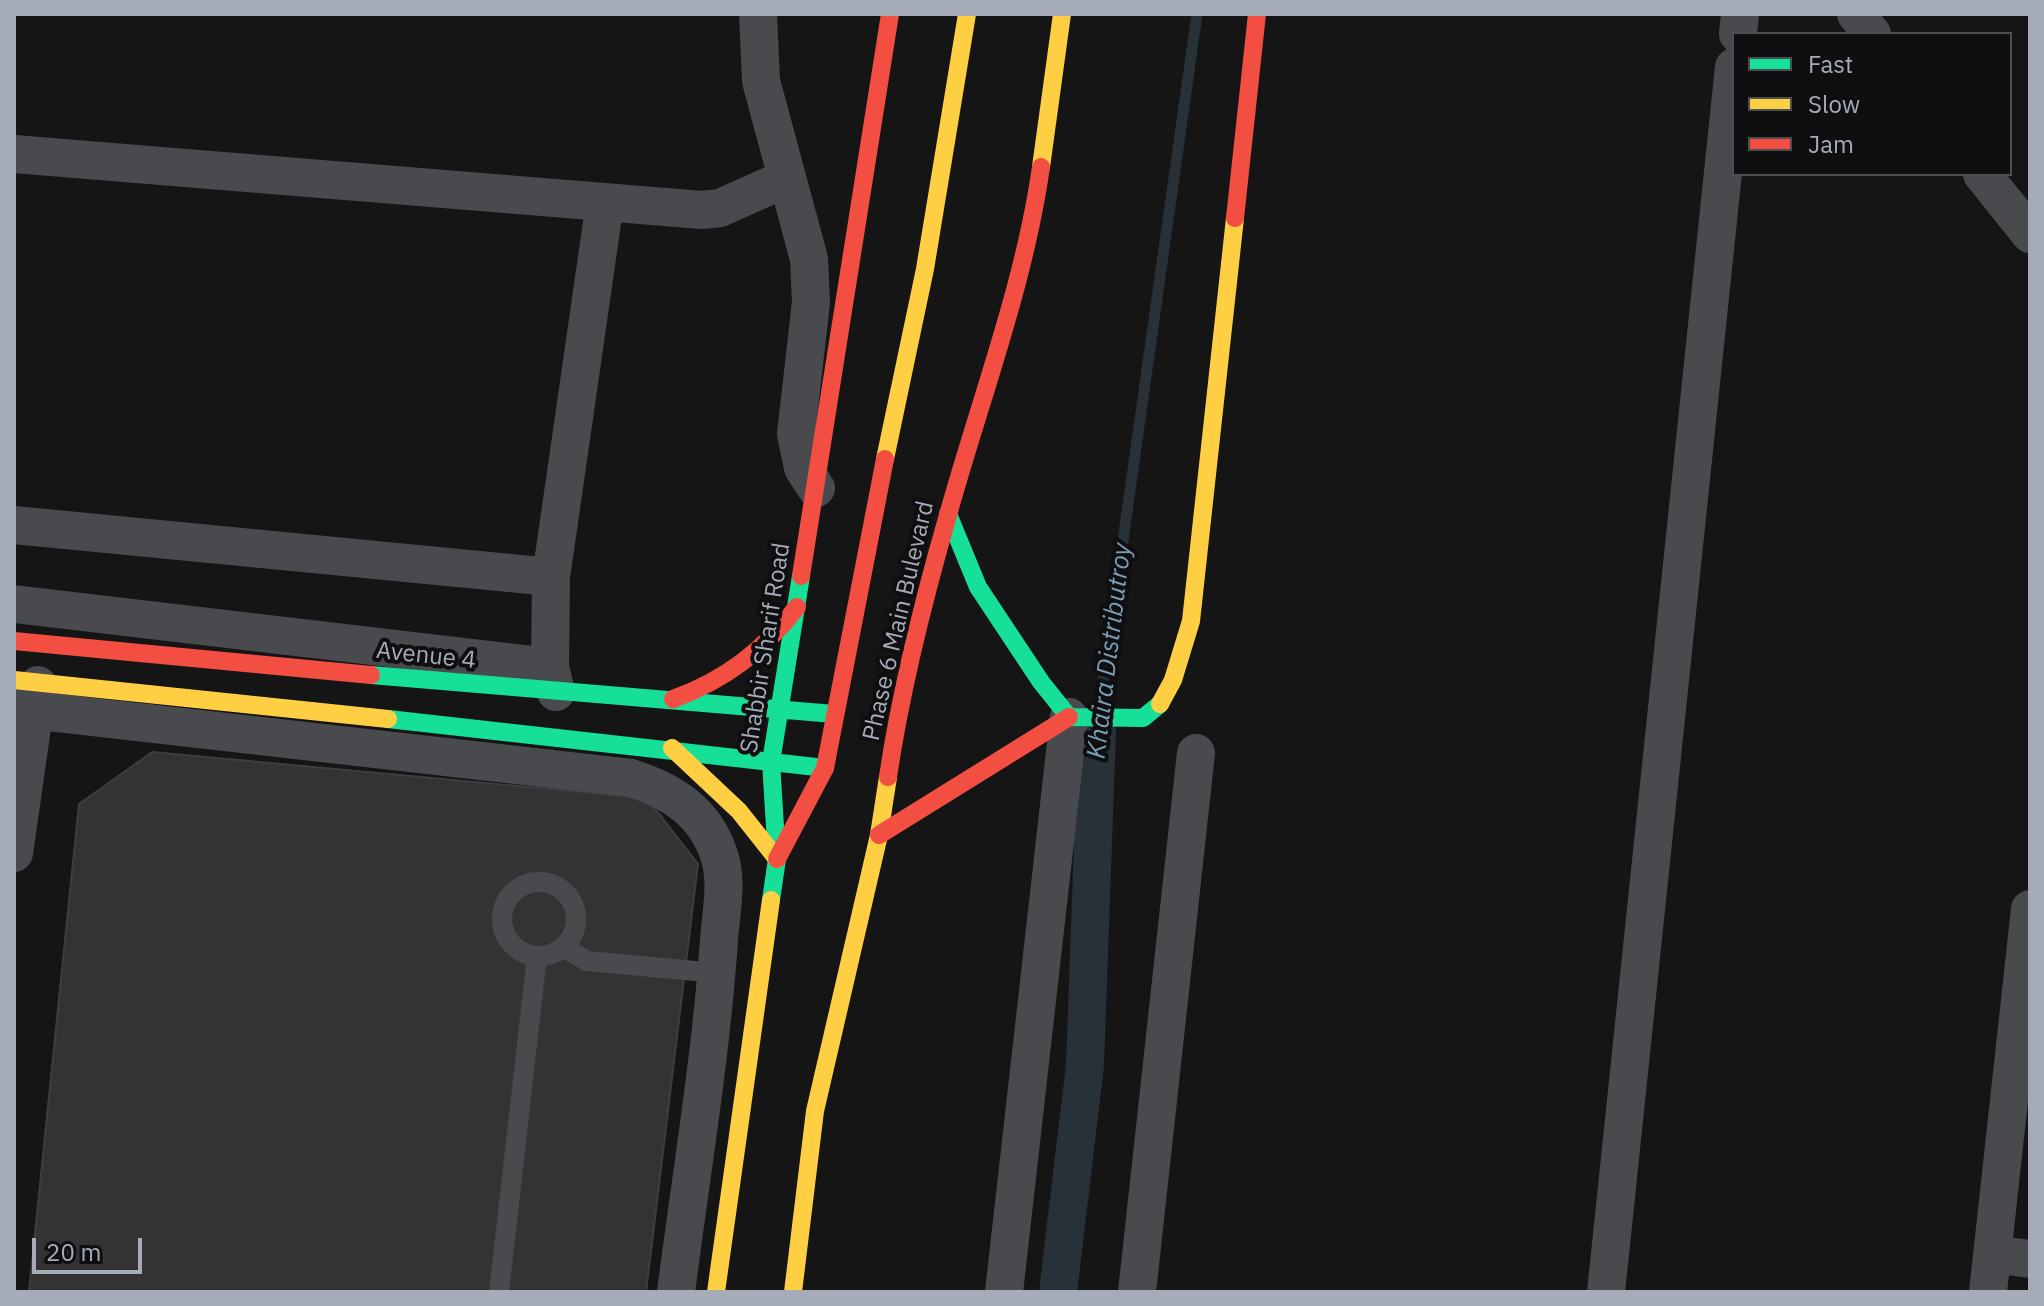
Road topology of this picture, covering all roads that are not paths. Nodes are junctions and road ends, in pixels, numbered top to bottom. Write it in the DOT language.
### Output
graph roads {
  1 [pos="758,14"];
  2 [pos="890,14"];
  3 [pos="967,14"];
  4 [pos="1062,14"];
  5 [pos="1257,14"];
  6 [pos="1856,14"];
  7 [pos="1870,32"];
  8 [pos="1732,86"];
  9 [pos="14,154"];
  10 [pos="1984,176"];
  11 [pos="787,178"];
  12 [pos="605,202"];
  13 [pos="2030,234"];
  14 [pos="816,488"];
  15 [pos="948,514"];
  16 [pos="14,525"];
  17 [pos="551,577"];
  18 [pos="14,604"];
  19 [pos="797,607"];
  20 [pos="14,641"];
  21 [pos="553,680"];
  22 [pos="25,695"];
  23 [pos="673,699"];
  24 [pos="779,708"];
  25 [pos="834,714"];
  26 [pos="1079,718"];
  27 [pos="672,748"];
  28 [pos="1196,753"];
  29 [pos="771,762"];
  30 [pos="825,768"];
  31 [pos="879,835"];
  32 [pos="14,853"];
  33 [pos="777,859"];
  34 [pos="2030,909"];
  35 [pos="563,947"];
  36 [pos="537,956"];
  37 [pos="717,973"];
  38 [pos="1992,1254"];
  39 [pos="2030,1259"];
  40 [pos="499,1292"];
  41 [pos="676,1292"];
  42 [pos="716,1292"];
  43 [pos="793,1292"];
  44 [pos="1004,1292"];
  45 [pos="1137,1292"];
  46 [pos="1606,1292"];
  47 [pos="1988,1292"];
  1 -- 11 [label="street"];
  2 -- 14 [label="main road, Shabbir Sharif Road"];
  3 -- 25 [label="main road"];
  4 -- 15 [label="main road, Phase 6 Main Bulevard"];
  5 -- 26 [label="main road"];
  6 -- 7 [label="street"];
  8 -- 46 [label="street"];
  9 -- 12 [label="street"];
  10 -- 13 [label="street"];
  11 -- 12 [label="street"];
  11 -- 14 [label="street"];
  12 -- 17 [label="street"];
  14 -- 19 [label="main road, Shabbir Sharif Road"];
  15 -- 26 [label="main road"];
  15 -- 31 [label="main road, Phase 6 Main Bulevard"];
  16 -- 17 [label="street"];
  17 -- 21 [label="street"];
  18 -- 21 [label="street"];
  19 -- 23 [label="main road"];
  19 -- 24 [label="main road, Shabbir Sharif Road"];
  20 -- 21 [label="main road, Avenue 4"];
  21 -- 23 [label="main road, Avenue 4"];
  22 -- 27 [label="main road"];
  22 -- 32 [label="street"];
  22 -- 37 [label="street"];
  23 -- 24 [label="main road, Avenue 4"];
  24 -- 25 [label="main road, Avenue 4"];
  24 -- 29 [label="main road, Shabbir Sharif Road"];
  25 -- 30 [label="main road"];
  26 -- 31 [label="main road"];
  26 -- 44 [label="street"];
  27 -- 29 [label="main road"];
  27 -- 33 [label="main road"];
  28 -- 45 [label="street"];
  29 -- 30 [label="main road"];
  29 -- 33 [label="main road, Shabbir Sharif Road"];
  30 -- 33 [label="main road"];
  31 -- 43 [label="main road, Phase 6 Main Bulevard"];
  33 -- 42 [label="main road, Shabbir Sharif Road"];
  34 -- 38 [label="street"];
  35 -- 36 [label="lane"];
  35 -- 36 [label="lane"];
  35 -- 37 [label="lane"];
  36 -- 40 [label="lane"];
  37 -- 41 [label="street"];
  38 -- 39 [label="street"];
  38 -- 47 [label="street"];
}
